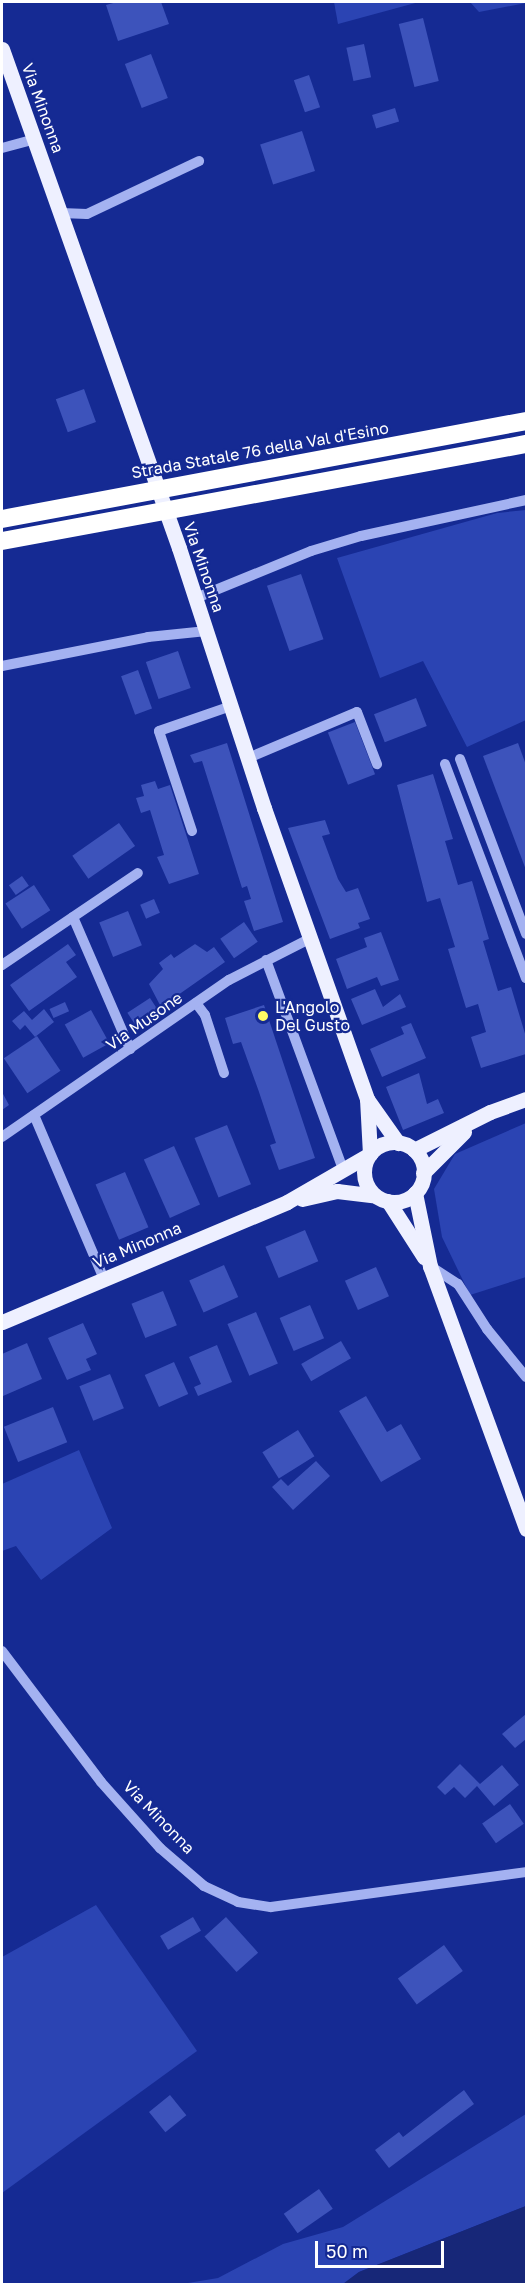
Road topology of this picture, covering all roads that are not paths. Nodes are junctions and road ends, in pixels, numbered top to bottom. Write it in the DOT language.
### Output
graph roads {
  1 [pos="2,49"];
  2 [pos="36,139"];
  3 [pos="2,148"];
  4 [pos="199,161"];
  5 [pos="62,213"];
  6 [pos="526,421"];
  7 [pos="526,444"];
  8 [pos="526,500"];
  9 [pos="2,519"];
  10 [pos="2,541"];
  11 [pos="196,598"];
  12 [pos="207,631"];
  13 [pos="2,666"];
  14 [pos="231,706"];
  15 [pos="248,758"];
  16 [pos="459,759"];
  17 [pos="377,764"];
  18 [pos="445,764"];
  19 [pos="192,831"];
  20 [pos="138,873"];
  21 [pos="73,917"];
  22 [pos="526,934"];
  23 [pos="309,939"];
  24 [pos="266,960"];
  25 [pos="2,964"];
  26 [pos="526,978"];
  27 [pos="196,1003"];
  28 [pos="130,1049"];
  29 [pos="225,1073"];
  30 [pos="526,1099"];
  31 [pos="367,1100"];
  32 [pos="490,1112"];
  33 [pos="34,1115"];
  34 [pos="2,1137"];
  35 [pos="398,1143"];
  36 [pos="414,1150"];
  37 [pos="370,1154"];
  38 [pos="343,1169"];
  39 [pos="423,1173"];
  40 [pos="415,1193"];
  41 [pos="382,1198"];
  42 [pos="287,1202"];
  43 [pos="430,1266"];
  44 [pos="104,1279"];
  45 [pos="2,1322"];
  46 [pos="526,1377"];
  47 [pos="526,1529"];
  48 [pos="2,1651"];
  49 [pos="526,1872"];
  1 -- 2 [label="main road, Via Minonna"];
  2 -- 3 [label="street"];
  2 -- 5 [label="main road, Via Minonna"];
  4 -- 5 [label="street"];
  5 -- 11 [label="main road, Via Minonna"];
  6 -- 9 [label="highway, Strada Statale 76 della Val d'Esino"];
  7 -- 10 [label="highway"];
  8 -- 11 [label="street"];
  11 -- 12 [label="main road, Via Minonna"];
  12 -- 13 [label="street"];
  12 -- 14 [label="main road, Via Minonna"];
  14 -- 15 [label="main road, Via Minonna"];
  14 -- 19 [label="street"];
  15 -- 17 [label="street"];
  15 -- 23 [label="main road, Via Minonna"];
  16 -- 22 [label="street"];
  18 -- 26 [label="street"];
  20 -- 21 [label="street"];
  21 -- 25 [label="street"];
  21 -- 28 [label="street"];
  23 -- 24 [label="street, Via Musone"];
  23 -- 31 [label="main road, Via Minonna"];
  24 -- 27 [label="street, Via Musone"];
  24 -- 38 [label="street"];
  27 -- 28 [label="street, Via Musone"];
  27 -- 29 [label="street"];
  28 -- 33 [label="street, Via Musone"];
  30 -- 32 [label="main road"];
  31 -- 35 [label="main road, Via Minonna"];
  31 -- 37 [label="main road, Via Minonna"];
  32 -- 36 [label="main road"];
  32 -- 39 [label="main road"];
  33 -- 34 [label="street, Via Musone"];
  33 -- 44 [label="street"];
  35 -- 36 [label="main road"];
  35 -- 37 [label="main road, Via Minonna"];
  36 -- 39 [label="main road"];
  37 -- 38 [label="main road, Via Minonna"];
  37 -- 41 [label="main road, Via Minonna"];
  38 -- 42 [label="main road, Via Minonna"];
  39 -- 40 [label="main road"];
  40 -- 41 [label="main road, Via Minonna"];
  40 -- 43 [label="main road, Via Minonna"];
  41 -- 42 [label="main road, Via Minonna"];
  41 -- 43 [label="main road, Via Minonna"];
  42 -- 44 [label="main road, Via Minonna"];
  43 -- 46 [label="street"];
  43 -- 47 [label="main road, Via Minonna"];
  44 -- 45 [label="main road, Via Minonna"];
  48 -- 49 [label="street, Via Minonna"];
}
